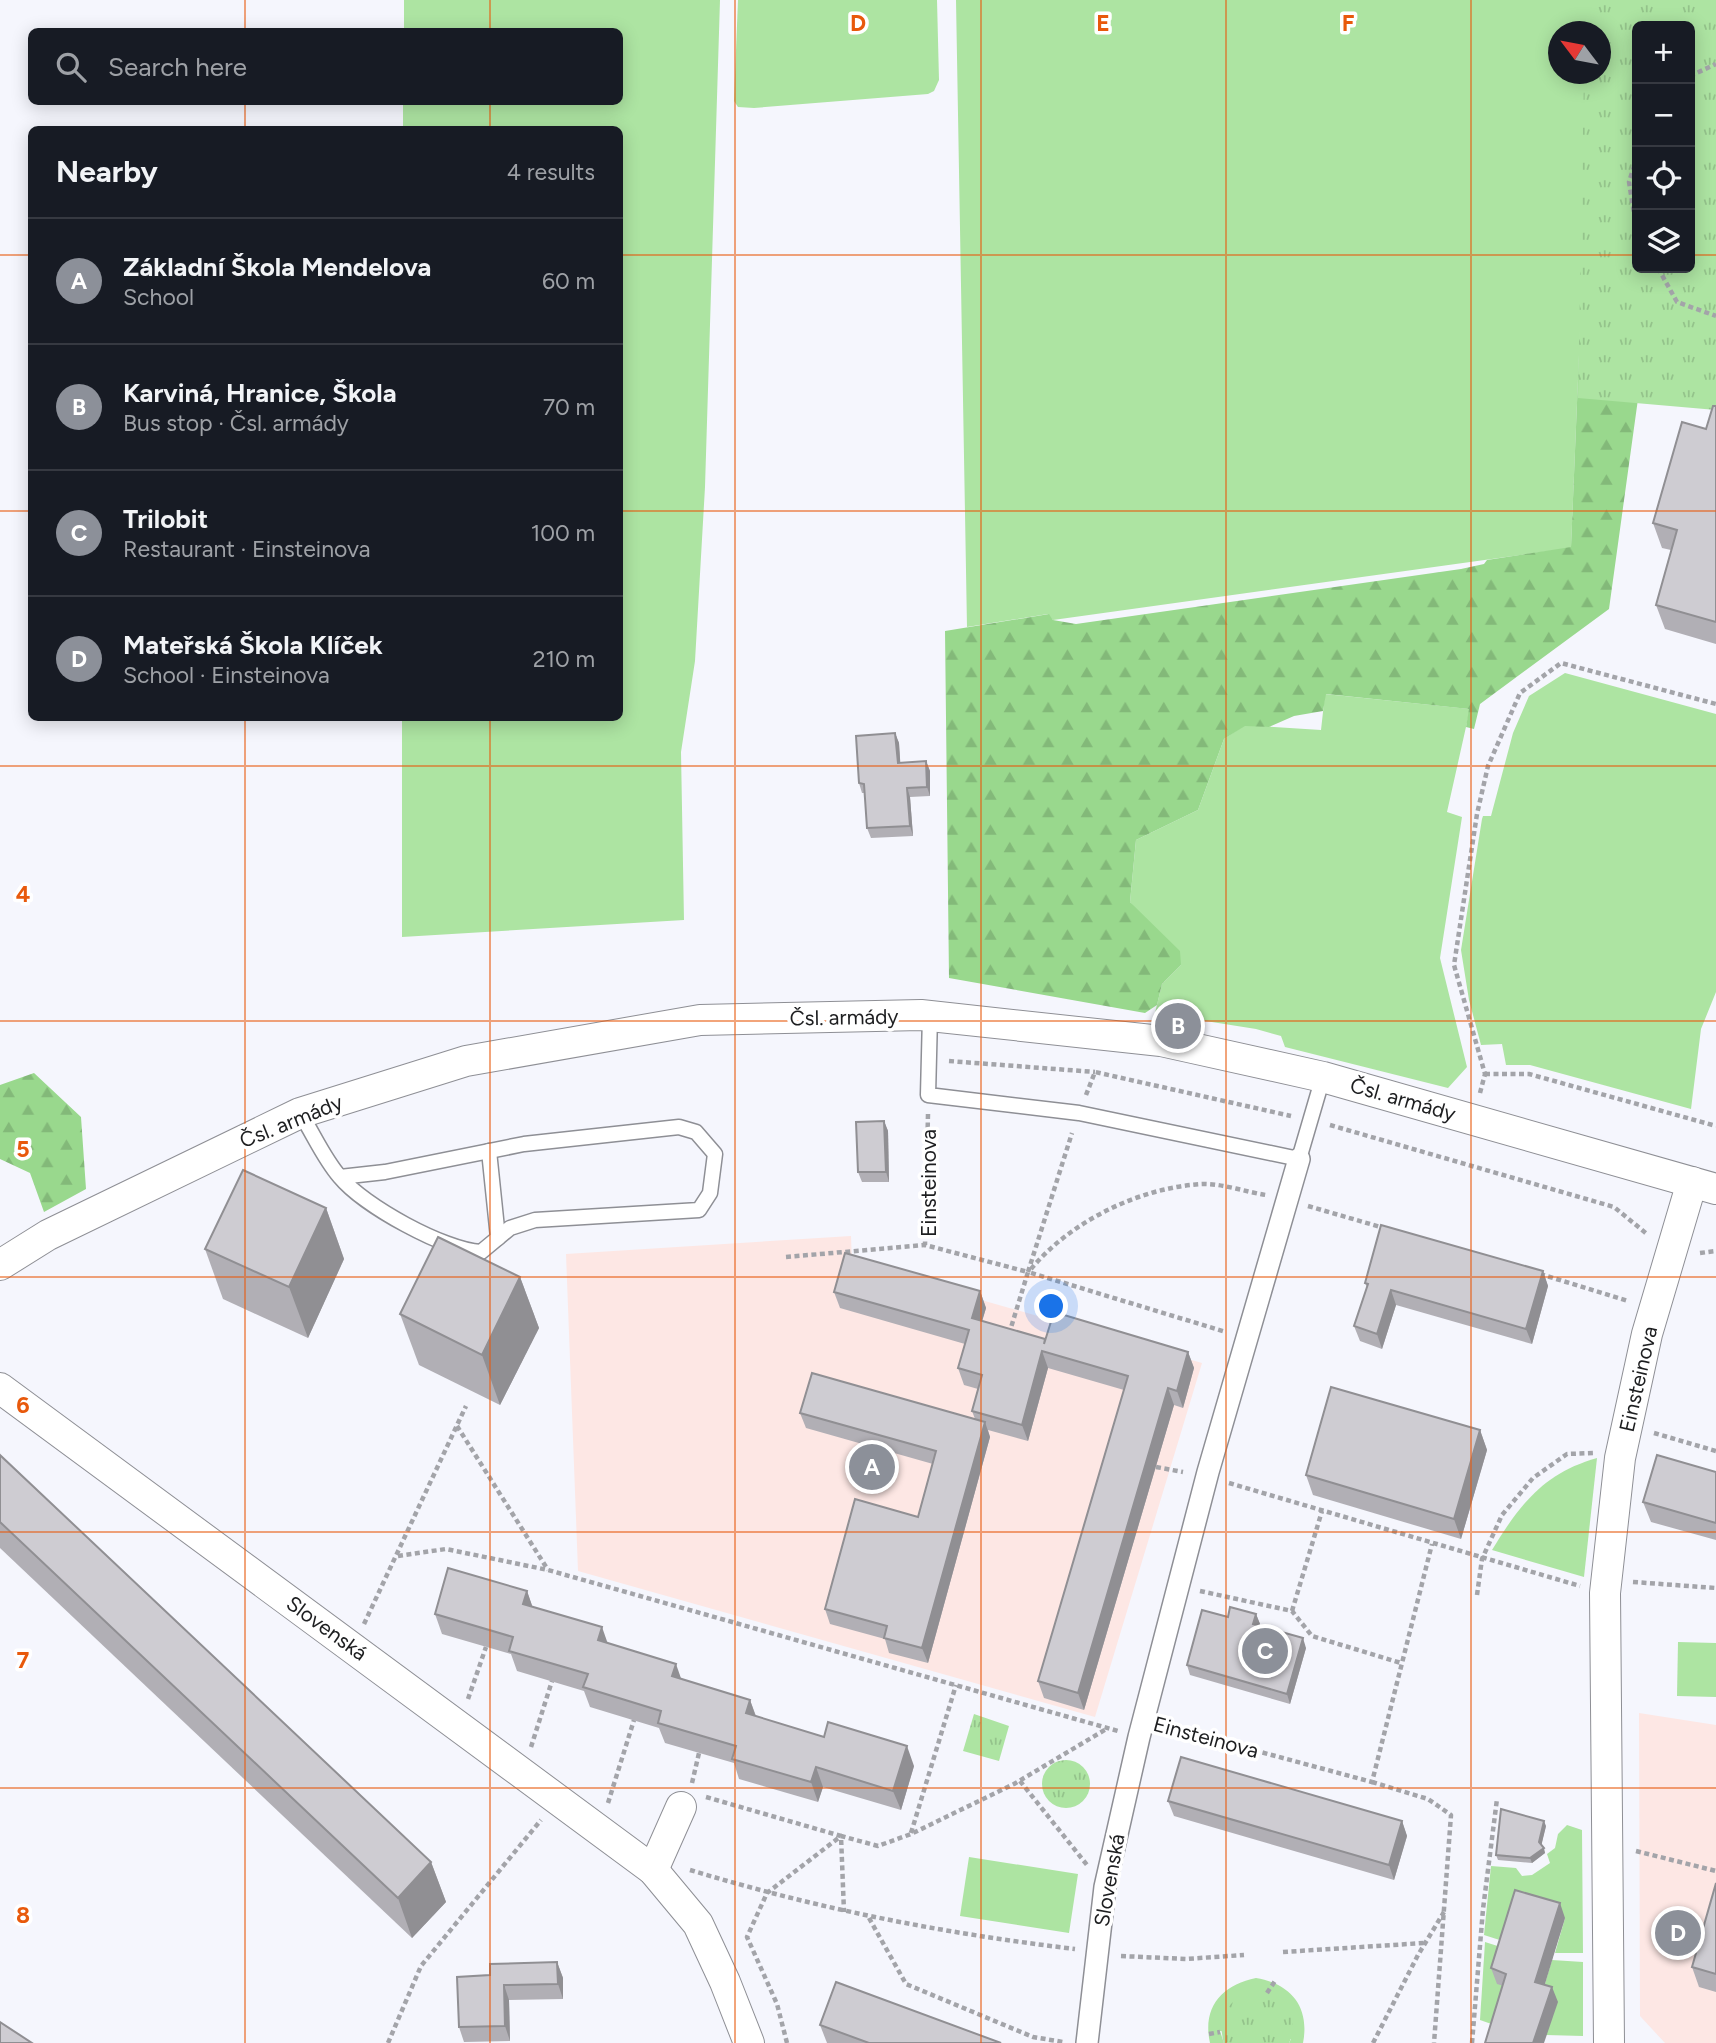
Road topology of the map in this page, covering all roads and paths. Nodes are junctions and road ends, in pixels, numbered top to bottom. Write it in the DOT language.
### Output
graph roads {
  1 [pos="1716,64"];
  2 [pos="1695,74"];
  3 [pos="1632,173"];
  4 [pos="1632,201"];
  5 [pos="1661,273"];
  6 [pos="1716,316"];
  7 [pos="1716,704"];
  8 [pos="930,1016"];
  9 [pos="929,1059"];
  10 [pos="1095,1072"];
  11 [pos="1322,1077"];
  12 [pos="928,1095"];
  13 [pos="300,1113"];
  14 [pos="1716,1126"];
  15 [pos="489,1151"];
  16 [pos="1299,1159"];
  17 [pos="340,1177"];
  18 [pos="1704,1186"];
  19 [pos="1287,1199"];
  20 [pos="1392,1230"];
  21 [pos="498,1238"];
  22 [pos="925,1245"];
  23 [pos="786,1257"];
  24 [pos="0,1265"];
  25 [pos="1028,1272"];
  26 [pos="1536,1273"];
  27 [pos="1654,1308"];
  28 [pos="1247,1338"];
  29 [pos="1006,1343"];
  30 [pos="0,1388"];
  31 [pos="466,1406"];
  32 [pos="457,1425"];
  33 [pos="1647,1431"];
  34 [pos="1716,1451"];
  35 [pos="1620,1458"];
  36 [pos="1156,1467"];
  37 [pos="1207,1476"];
  38 [pos="1322,1511"];
  39 [pos="1432,1544"];
  40 [pos="398,1556"];
  41 [pos="1482,1559"];
  42 [pos="548,1570"];
  43 [pos="1178,1586"];
  44 [pos="1716,1588"];
  45 [pos="1605,1593"];
  46 [pos="1477,1595"];
  47 [pos="1292,1611"];
  48 [pos="353,1647"];
  49 [pos="486,1647"];
  50 [pos="1401,1663"];
  51 [pos="552,1681"];
  52 [pos="956,1685"];
  53 [pos="457,1695"];
  54 [pos="634,1720"];
  55 [pos="1108,1728"];
  56 [pos="1141,1728"];
  57 [pos="541,1756"];
  58 [pos="1020,1781"];
  59 [pos="1372,1782"];
  60 [pos="559,1798"];
  61 [pos="1497,1799"];
  62 [pos="598,1801"];
  63 [pos="692,1801"];
  64 [pos="911,1834"];
  65 [pos="841,1836"];
  66 [pos="1607,1849"];
  67 [pos="655,1865"];
  68 [pos="1716,1871"];
  69 [pos="1105,1887"];
  70 [pos="767,1894"];
  71 [pos="1445,1911"];
  72 [pos="844,1912"];
  73 [pos="869,1917"];
  74 [pos="1425,1943"];
  75 [pos="1098,1951"];
  76 [pos="1283,1952"];
  77 [pos="1244,1955"];
  78 [pos="1275,1981"];
  79 [pos="1267,1993"];
  80 [pos="1220,2032"];
  81 [pos="1209,2034"];
  82 [pos="388,2043"];
  83 [pos="749,2043"];
  84 [pos="787,2043"];
  85 [pos="1068,2043"];
  86 [pos="1087,2043"];
  87 [pos="1373,2043"];
  88 [pos="1434,2043"];
  89 [pos="1472,2043"];
  90 [pos="1609,2043"];
  1 -- 2 [label="path"];
  3 -- 4 [label="path"];
  5 -- 6 [label="path"];
  7 -- 14 [label="path"];
  8 -- 9 [label="lane"];
  8 -- 11 [label="street, Čsl. armády"];
  8 -- 13 [label="street, Čsl. armády"];
  9 -- 10 [label="path"];
  9 -- 12 [label="lane"];
  11 -- 16 [label="lane, Einsteinova"];
  11 -- 18 [label="street, Čsl. armády"];
  12 -- 16 [label="lane"];
  12 -- 22 [label="path, Einsteinova"];
  13 -- 17 [label="lane"];
  13 -- 24 [label="street, Čsl. armády"];
  15 -- 17 [label="lane"];
  15 -- 21 [label="lane"];
  15 -- 21 [label="lane"];
  16 -- 19 [label="street, Einsteinova"];
  17 -- 21 [label="lane"];
  18 -- 27 [label="street, Einsteinova"];
  19 -- 20 [label="path"];
  19 -- 25 [label="path"];
  19 -- 28 [label="street, Einsteinova"];
  22 -- 23 [label="path"];
  22 -- 25 [label="path, Einsteinova"];
  25 -- 28 [label="path, Einsteinova"];
  25 -- 29 [label="path"];
  26 -- 27 [label="path"];
  27 -- 35 [label="street, Einsteinova"];
  28 -- 37 [label="street, Einsteinova"];
  30 -- 48 [label="street, Slovenská"];
  31 -- 32 [label="path"];
  32 -- 40 [label="path"];
  32 -- 42 [label="path"];
  33 -- 34 [label="path"];
  35 -- 41 [label="path"];
  35 -- 45 [label="street, Einsteinova"];
  36 -- 37 [label="path"];
  37 -- 38 [label="path"];
  37 -- 43 [label="street, Einsteinova"];
  38 -- 39 [label="path"];
  38 -- 47 [label="path"];
  39 -- 41 [label="path"];
  39 -- 50 [label="path"];
  40 -- 42 [label="path"];
  40 -- 48 [label="path"];
  41 -- 45 [label="path"];
  41 -- 46 [label="path"];
  42 -- 52 [label="path"];
  43 -- 47 [label="path"];
  43 -- 56 [label="street, Einsteinova"];
  44 -- 45 [label="path"];
  45 -- 66 [label="street, Einsteinova"];
  47 -- 50 [label="path"];
  48 -- 60 [label="street, Slovenská"];
  49 -- 53 [label="path"];
  50 -- 59 [label="path"];
  51 -- 57 [label="path"];
  52 -- 55 [label="path"];
  52 -- 64 [label="path"];
  54 -- 62 [label="path"];
  55 -- 56 [label="path"];
  55 -- 58 [label="path"];
  56 -- 59 [label="path, Einsteinova"];
  56 -- 69 [label="street, Slovenská"];
  58 -- 64 [label="path"];
  58 -- 69 [label="path"];
  59 -- 71 [label="path, Einsteinova"];
  60 -- 67 [label="street, Slovenská"];
  60 -- 82 [label="path"];
  61 -- 89 [label="path"];
  63 -- 65 [label="path"];
  63 -- 67 [label="street"];
  64 -- 65 [label="path"];
  65 -- 70 [label="path"];
  65 -- 72 [label="path"];
  66 -- 68 [label="path"];
  66 -- 90 [label="street, Einsteinova"];
  67 -- 70 [label="path"];
  67 -- 83 [label="street, Slovenská"];
  69 -- 75 [label="street, Slovenská"];
  70 -- 72 [label="path"];
  70 -- 84 [label="path"];
  71 -- 74 [label="path"];
  71 -- 88 [label="path"];
  72 -- 73 [label="path"];
  73 -- 75 [label="path"];
  73 -- 85 [label="path"];
  74 -- 76 [label="path"];
  74 -- 87 [label="path"];
  75 -- 77 [label="path"];
  75 -- 86 [label="street, Slovenská"];
  78 -- 79 [label="path"];
  80 -- 81 [label="path"];
}
